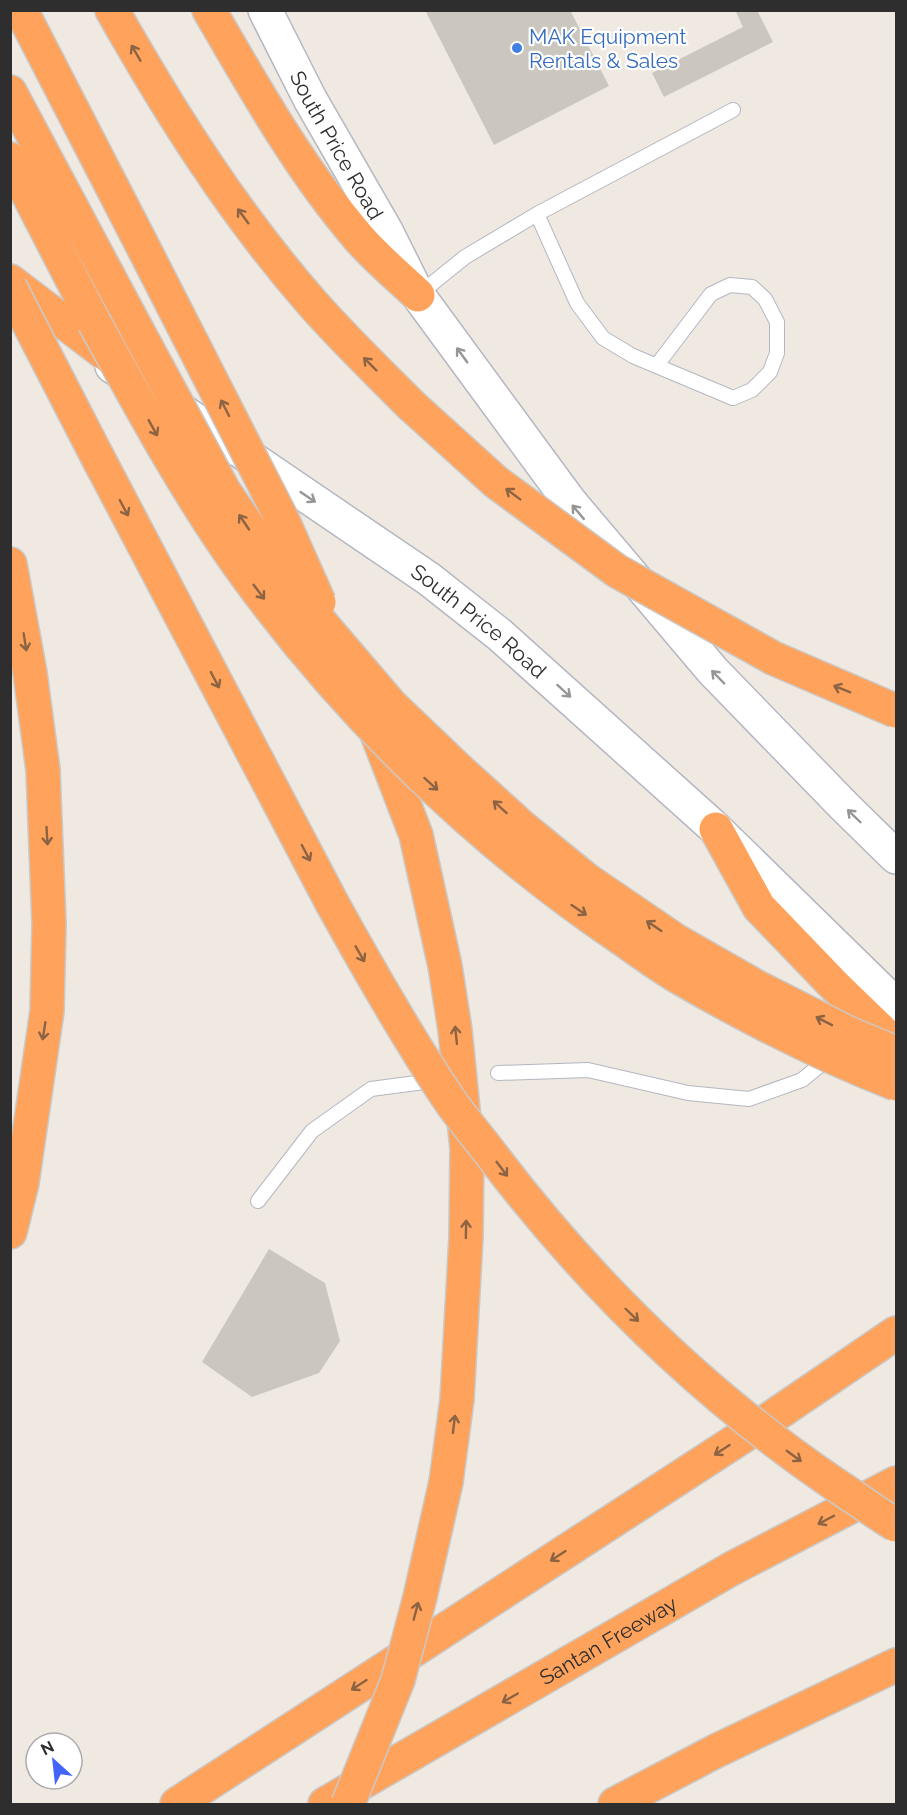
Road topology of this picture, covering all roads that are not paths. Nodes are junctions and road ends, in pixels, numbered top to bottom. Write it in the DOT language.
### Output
graph roads {
  1 [pos="21,10"];
  2 [pos="112,10"];
  3 [pos="209,10"];
  4 [pos="265,10"];
  5 [pos="10,92"];
  6 [pos="732,110"];
  7 [pos="10,159"];
  8 [pos="537,214"];
  9 [pos="10,281"];
  10 [pos="10,287"];
  11 [pos="418,295"];
  12 [pos="10,302"];
  13 [pos="657,366"];
  14 [pos="173,405"];
  15 [pos="10,564"];
  16 [pos="897,711"];
  17 [pos="716,829"];
  18 [pos="897,857"];
  19 [pos="884,1013"];
  20 [pos="897,1045"];
  21 [pos="897,1053"];
  22 [pos="498,1073"];
  23 [pos="424,1082"];
  24 [pos="897,1084"];
  25 [pos="258,1201"];
  26 [pos="10,1232"];
  27 [pos="897,1333"];
  28 [pos="897,1483"];
  29 [pos="897,1525"];
  30 [pos="897,1665"];
  31 [pos="177,1804"];
  32 [pos="325,1804"];
  33 [pos="348,1804"];
  34 [pos="615,1804"];
  33 -- 1 [label="highway, one-way, bridge"];
  16 -- 2 [label="highway, one-way, bridge"];
  3 -- 11 [label="highway"];
  4 -- 11 [label="main road, South Price Road"];
  21 -- 5 [label="highway, one-way, bridge"];
  6 -- 8 [label="lane"];
  7 -- 24 [label="highway, one-way, bridge"];
  8 -- 11 [label="lane"];
  8 -- 13 [label="lane"];
  9 -- 14 [label="highway"];
  10 -- 29 [label="highway, one-way, bridge"];
  18 -- 11 [label="main road, South Price Road, one-way"];
  12 -- 14 [label="main road, South Price Road"];
  13 -- 13 [label="lane"];
  14 -- 17 [label="main road, South Price Road, one-way"];
  15 -- 26 [label="highway, one-way"];
  17 -- 19 [label="highway"];
  19 -- 20 [label="highway"];
  19 -- 22 [label="lane"];
  23 -- 25 [label="lane"];
  27 -- 31 [label="highway, one-way"];
  28 -- 32 [label="highway, Santan Freeway, one-way"];
  30 -- 34 [label="highway"];
}
